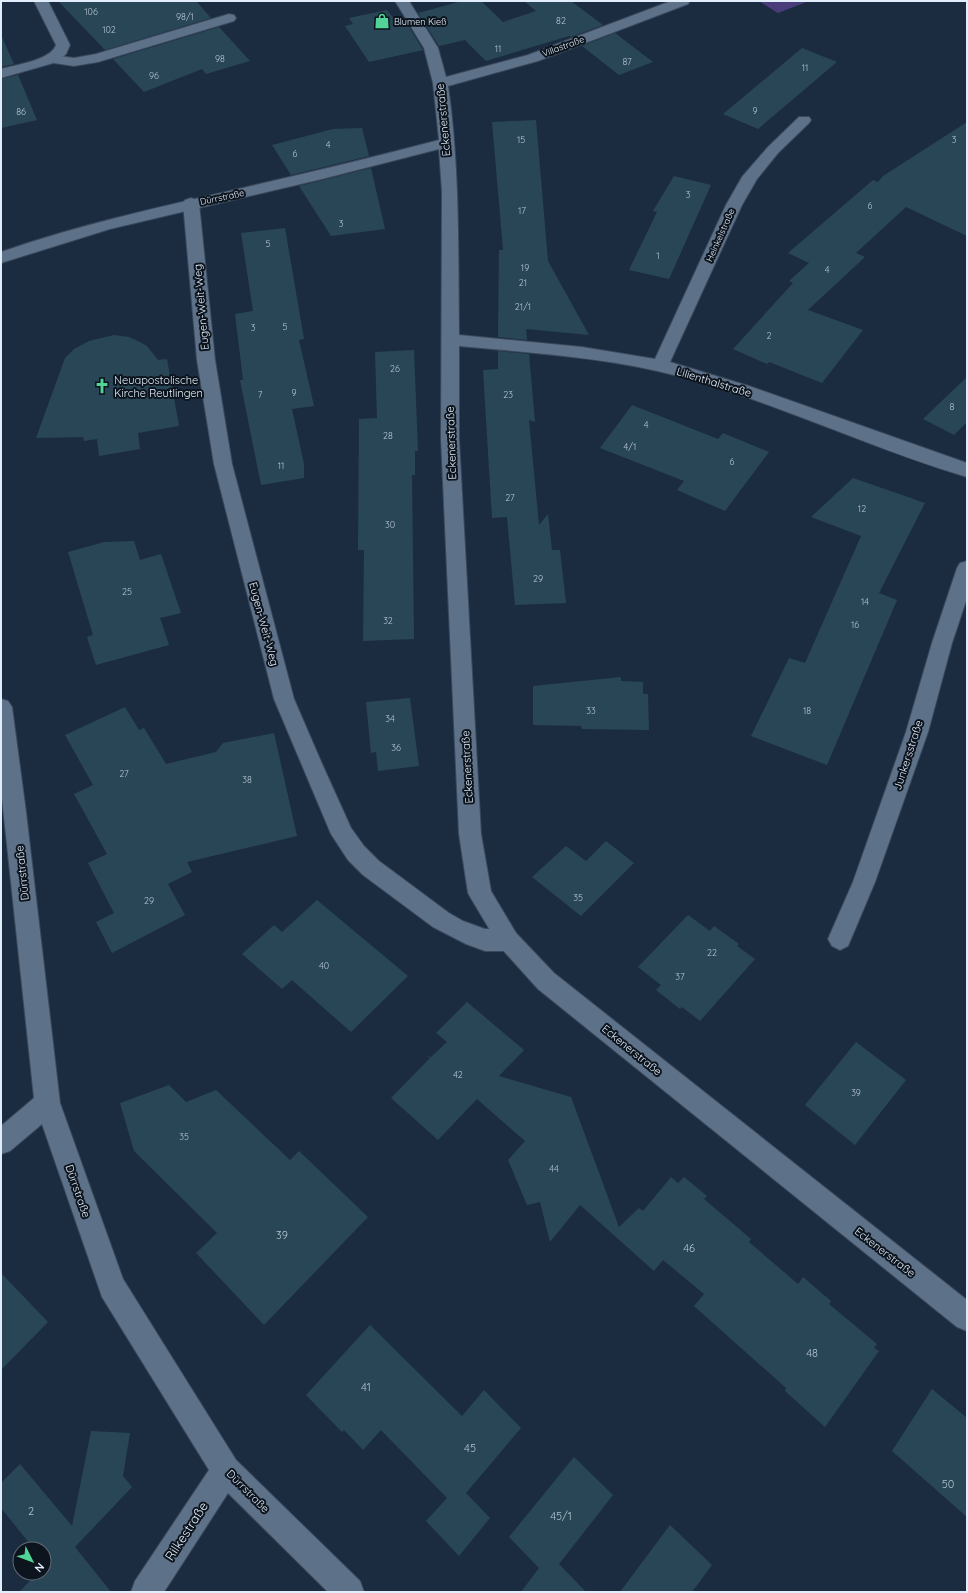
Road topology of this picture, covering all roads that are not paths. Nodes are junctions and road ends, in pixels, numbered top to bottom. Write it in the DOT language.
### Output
graph roads {
  1 [pos="41,1"];
  2 [pos="402,1"];
  3 [pos="683,1"];
  4 [pos="229,18"];
  5 [pos="52,59"];
  6 [pos="1,74"];
  7 [pos="440,83"];
  8 [pos="804,120"];
  9 [pos="446,143"];
  10 [pos="191,203"];
  11 [pos="1,258"];
  12 [pos="450,340"];
  13 [pos="660,366"];
  14 [pos="967,470"];
  15 [pos="967,568"];
  16 [pos="1,707"];
  17 [pos="8,815"];
  18 [pos="840,939"];
  19 [pos="508,940"];
  20 [pos="47,1103"];
  21 [pos="1,1142"];
  22 [pos="967,1317"];
  23 [pos="226,1470"];
  24 [pos="146,1592"];
  25 [pos="349,1592"];
  1 -- 5 [label="street"];
  2 -- 7 [label="street, Eckenerstraße"];
  3 -- 7 [label="street, Villastraße"];
  4 -- 5 [label="street"];
  5 -- 6 [label="street"];
  7 -- 9 [label="street, Eckenerstraße"];
  8 -- 13 [label="street, Heinkelstraße"];
  9 -- 10 [label="street, Dürrstraße"];
  9 -- 12 [label="street, Eckenerstraße"];
  10 -- 11 [label="street, Dürrstraße"];
  10 -- 19 [label="street, Eugen-Weit-Weg"];
  12 -- 13 [label="street, Lilienthalstraße"];
  12 -- 19 [label="street, Eckenerstraße"];
  13 -- 14 [label="street, Lilienthalstraße"];
  15 -- 18 [label="street, Junkersstraße"];
  16 -- 17 [label="street, Dürrstraße"];
  17 -- 20 [label="street, Dürrstraße"];
  19 -- 22 [label="street, Eckenerstraße"];
  20 -- 21 [label="street"];
  20 -- 23 [label="street, Dürrstraße"];
  23 -- 24 [label="street, Rilkestraße"];
  23 -- 25 [label="street, Dürrstraße"];
}
